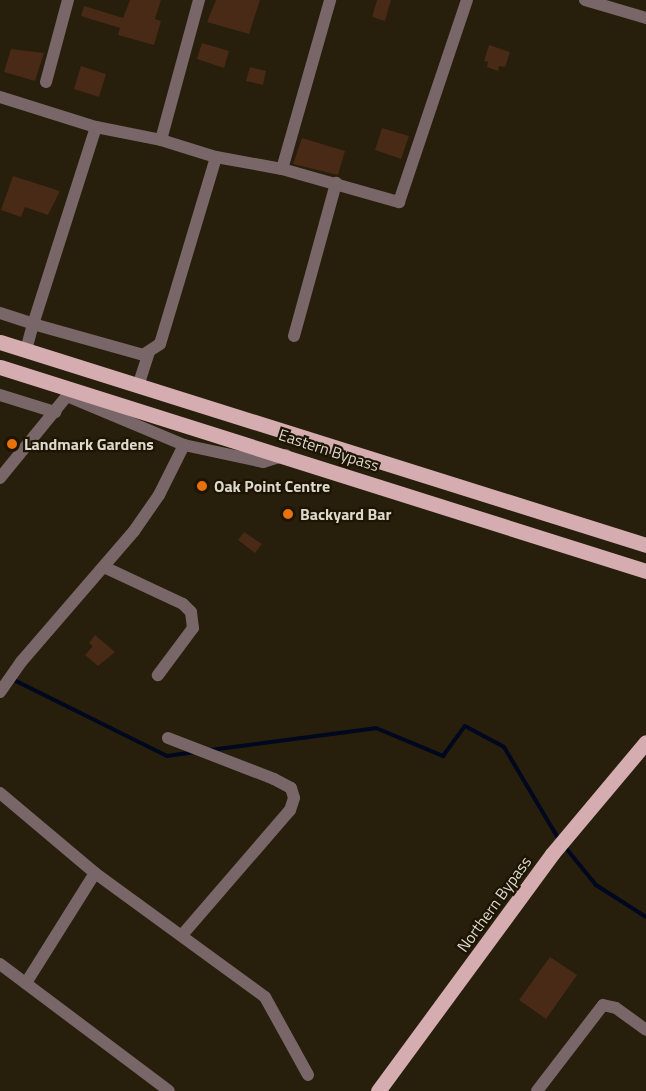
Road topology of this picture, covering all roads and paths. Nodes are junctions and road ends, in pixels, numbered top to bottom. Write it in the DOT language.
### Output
graph roads {
  1 [pos="68,0"];
  2 [pos="199,0"];
  3 [pos="330,0"];
  4 [pos="467,0"];
  5 [pos="585,0"];
  6 [pos="646,18"];
  7 [pos="46,82"];
  8 [pos="0,97"];
  9 [pos="96,127"];
  10 [pos="161,140"];
  11 [pos="216,157"];
  12 [pos="282,169"];
  13 [pos="336,183"];
  14 [pos="0,313"];
  15 [pos="33,324"];
  16 [pos="294,336"];
  17 [pos="0,342"];
  18 [pos="26,350"];
  19 [pos="149,352"];
  20 [pos="0,367"];
  21 [pos="138,386"];
  22 [pos="69,393"];
  23 [pos="0,395"];
  24 [pos="54,412"];
  25 [pos="184,445"];
  26 [pos="286,455"];
  27 [pos="0,478"];
  28 [pos="646,545"];
  29 [pos="104,567"];
  30 [pos="646,571"];
  31 [pos="158,675"];
  32 [pos="0,693"];
  33 [pos="168,738"];
  34 [pos="646,742"];
  35 [pos="0,793"];
  36 [pos="95,873"];
  37 [pos="182,935"];
  38 [pos="0,964"];
  39 [pos="26,983"];
  40 [pos="646,1030"];
  41 [pos="308,1075"];
  42 [pos="169,1091"];
  43 [pos="378,1091"];
  44 [pos="537,1091"];
  1 -- 7 [label="street"];
  2 -- 10 [label="street"];
  3 -- 12 [label="street"];
  4 -- 13 [label="street"];
  5 -- 6 [label="street"];
  8 -- 9 [label="street"];
  9 -- 10 [label="street"];
  9 -- 15 [label="street"];
  10 -- 11 [label="street"];
  11 -- 12 [label="street"];
  11 -- 19 [label="street"];
  12 -- 13 [label="street"];
  13 -- 16 [label="street"];
  14 -- 15 [label="street"];
  15 -- 18 [label="street"];
  15 -- 19 [label="street"];
  17 -- 18 [label="main road, Eastern Bypass"];
  18 -- 21 [label="main road, Eastern Bypass"];
  19 -- 21 [label="street"];
  20 -- 22 [label="main road, Eastern Bypass"];
  21 -- 28 [label="main road, Eastern Bypass"];
  22 -- 24 [label="street"];
  22 -- 25 [label="street"];
  22 -- 26 [label="main road, Eastern Bypass"];
  23 -- 24 [label="street"];
  24 -- 27 [label="street"];
  25 -- 26 [label="street"];
  25 -- 29 [label="street"];
  26 -- 30 [label="main road, Eastern Bypass"];
  29 -- 31 [label="street"];
  29 -- 32 [label="street"];
  33 -- 37 [label="street"];
  34 -- 43 [label="main road, Northern Bypass"];
  35 -- 36 [label="street"];
  36 -- 37 [label="street"];
  36 -- 39 [label="street"];
  37 -- 41 [label="street"];
  38 -- 39 [label="street"];
  39 -- 42 [label="street"];
  40 -- 44 [label="street"];
}
